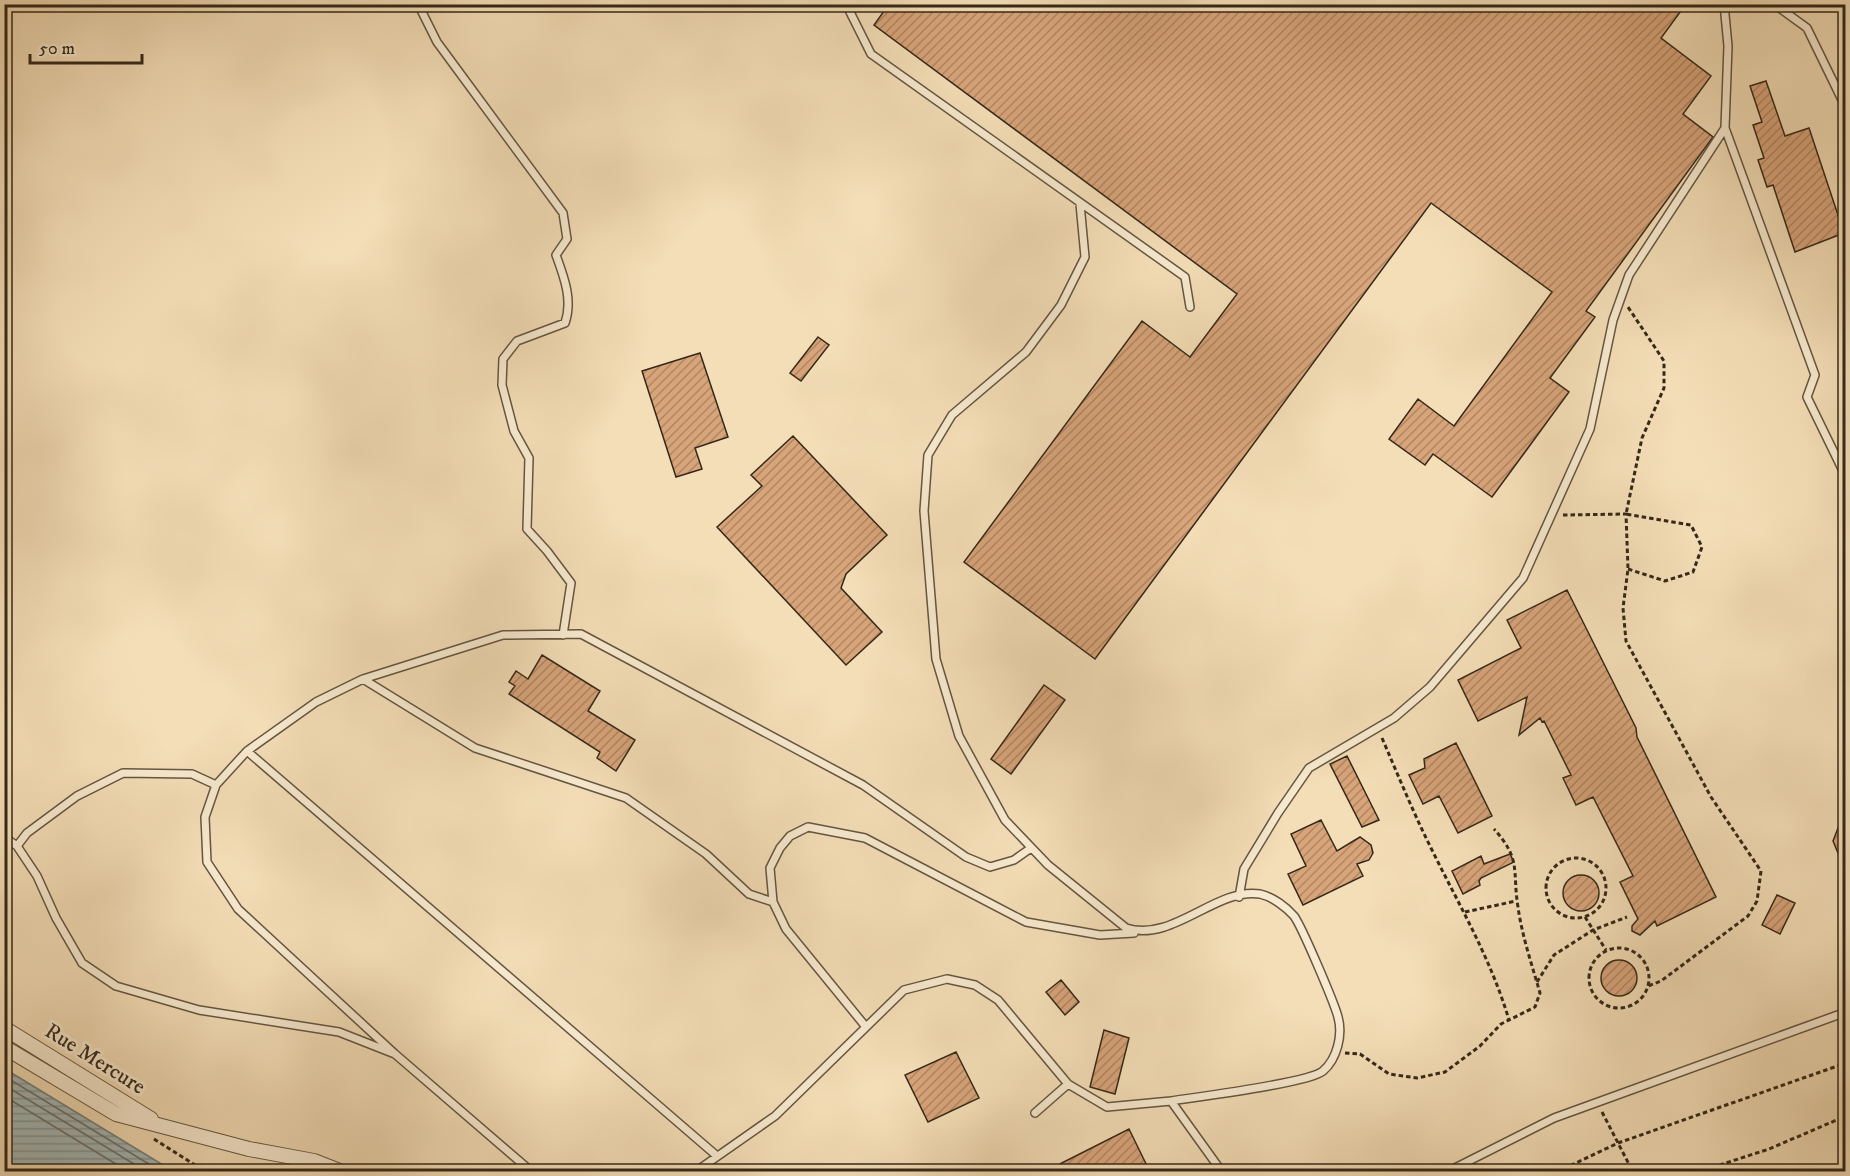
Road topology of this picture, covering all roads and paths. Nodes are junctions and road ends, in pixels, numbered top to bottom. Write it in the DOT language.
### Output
graph roads {
  1 [pos="418,4"];
  2 [pos="846,4"];
  3 [pos="1724,4"];
  4 [pos="1774,4"];
  5 [pos="1845,108"];
  6 [pos="1725,128"];
  7 [pos="1080,204"];
  8 [pos="1621,297"];
  9 [pos="1190,307"];
  10 [pos="1845,477"];
  11 [pos="1626,514"];
  12 [pos="1552,516"];
  13 [pos="1628,569"];
  14 [pos="563,635"];
  15 [pos="363,679"];
  16 [pos="1378,728"];
  17 [pos="247,751"];
  18 [pos="216,785"];
  19 [pos="1494,829"];
  20 [pos="4,837"];
  21 [pos="16,846"];
  22 [pos="1031,848"];
  23 [pos="1239,897"];
  24 [pos="1517,901"];
  25 [pos="773,902"];
  26 [pos="1465,912"];
  27 [pos="1585,917"];
  28 [pos="1627,917"];
  29 [pos="1593,930"];
  30 [pos="1139,932"];
  31 [pos="1606,951"];
  32 [pos="1537,982"];
  33 [pos="1648,986"];
  34 [pos="1845,1012"];
  35 [pos="1509,1020"];
  36 [pos="866,1027"];
  37 [pos="4,1028"];
  38 [pos="4,1047"];
  39 [pos="1338,1052"];
  40 [pos="395,1054"];
  41 [pos="1845,1063"];
  42 [pos="1068,1083"];
  43 [pos="1171,1101"];
  44 [pos="1597,1102"];
  45 [pos="1035,1113"];
  46 [pos="1845,1116"];
  47 [pos="163,1126"];
  48 [pos="149,1137"];
  49 [pos="1618,1143"];
  50 [pos="717,1156"];
  51 [pos="206,1172"];
  52 [pos="342,1172"];
  53 [pos="532,1172"];
  54 [pos="695,1172"];
  55 [pos="1222,1172"];
  56 [pos="1447,1172"];
  57 [pos="1557,1172"];
  58 [pos="1633,1172"];
  59 [pos="1698,1172"];
  1 -- 14 [label="lane"];
  2 -- 7 [label="lane"];
  3 -- 6 [label="lane"];
  4 -- 5 [label="lane"];
  6 -- 8 [label="lane"];
  6 -- 10 [label="lane"];
  7 -- 9 [label="lane"];
  7 -- 22 [label="lane"];
  8 -- 11 [label="path"];
  8 -- 12 [label="lane"];
  11 -- 12 [label="path"];
  11 -- 13 [label="path"];
  11 -- 13 [label="path"];
  12 -- 16 [label="lane"];
  13 -- 33 [label="path"];
  14 -- 15 [label="lane"];
  14 -- 22 [label="lane"];
  15 -- 17 [label="lane"];
  15 -- 25 [label="lane"];
  16 -- 23 [label="lane"];
  16 -- 26 [label="path"];
  17 -- 18 [label="lane"];
  17 -- 50 [label="lane"];
  18 -- 21 [label="lane"];
  18 -- 40 [label="lane"];
  19 -- 24 [label="path"];
  20 -- 21 [label="lane"];
  21 -- 40 [label="lane"];
  22 -- 30 [label="lane"];
  23 -- 30 [label="lane"];
  23 -- 39 [label="lane"];
  24 -- 26 [label="path"];
  24 -- 32 [label="path"];
  25 -- 30 [label="lane"];
  25 -- 36 [label="lane"];
  26 -- 35 [label="path"];
  27 -- 27 [label="path"];
  27 -- 29 [label="path"];
  28 -- 29 [label="path"];
  29 -- 31 [label="path"];
  29 -- 32 [label="path"];
  31 -- 33 [label="path"];
  31 -- 33 [label="path"];
  32 -- 35 [label="path"];
  34 -- 44 [label="lane"];
  35 -- 39 [label="path"];
  36 -- 42 [label="lane"];
  36 -- 50 [label="lane"];
  37 -- 47 [label="street, Rue Mercure"];
  38 -- 47 [label="street, Rue Mercure"];
  39 -- 43 [label="lane"];
  40 -- 53 [label="lane"];
  41 -- 49 [label="path"];
  42 -- 43 [label="lane"];
  42 -- 45 [label="lane"];
  43 -- 55 [label="lane"];
  44 -- 49 [label="path"];
  44 -- 56 [label="lane"];
  46 -- 59 [label="path"];
  47 -- 52 [label="street, Rue Mercure"];
  48 -- 51 [label="path"];
  49 -- 57 [label="path"];
  49 -- 58 [label="path"];
  50 -- 54 [label="lane"];
}
